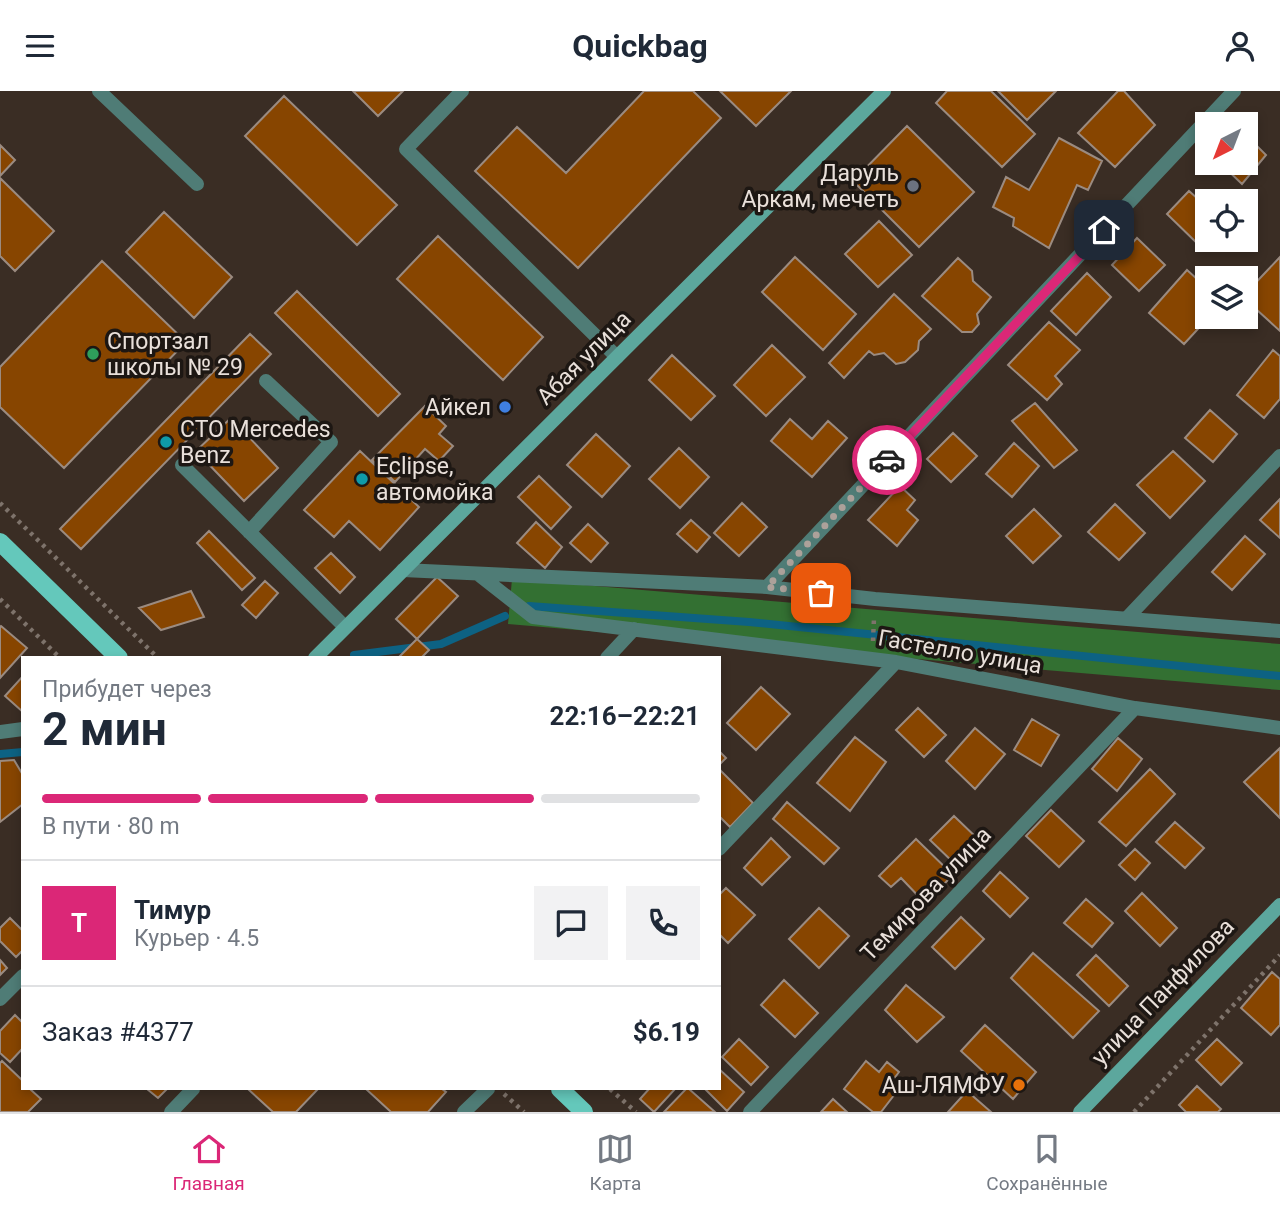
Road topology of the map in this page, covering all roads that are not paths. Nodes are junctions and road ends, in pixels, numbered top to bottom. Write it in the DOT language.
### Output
graph roads {
  1 [pos="99,91"];
  2 [pos="462,91"];
  3 [pos="884,91"];
  4 [pos="1234,91"];
  5 [pos="197,184"];
  6 [pos="617,357"];
  7 [pos="266,381"];
  8 [pos="1280,456"];
  9 [pos="182,465"];
  10 [pos="249,532"];
  11 [pos="0,542"];
  12 [pos="403,570"];
  13 [pos="478,574"];
  14 [pos="767,587"];
  15 [pos="1127,618"];
  16 [pos="345,627"];
  17 [pos="634,629"];
  18 [pos="1280,631"];
  19 [pos="118,656"];
  20 [pos="317,656"];
  21 [pos="609,656"];
  22 [pos="896,662"];
  23 [pos="1135,708"];
  24 [pos="1280,728"];
  25 [pos="21,729"];
  26 [pos="0,732"];
  27 [pos="721,847"];
  28 [pos="1280,905"];
  29 [pos="21,978"];
  30 [pos="0,999"];
  31 [pos="192,1090"];
  32 [pos="487,1090"];
  33 [pos="561,1090"];
  34 [pos="171,1112"];
  35 [pos="464,1112"];
  36 [pos="584,1112"];
  37 [pos="750,1112"];
  38 [pos="1080,1112"];
  1 -- 5 [label="street"];
  2 -- 6 [label="street"];
  3 -- 6 [label="street, Абая улица"];
  4 -- 14 [label="street"];
  6 -- 12 [label="street, Абая улица"];
  7 -- 10 [label="street"];
  8 -- 15 [label="street"];
  9 -- 10 [label="street"];
  10 -- 16 [label="street"];
  11 -- 19 [label="main road"];
  12 -- 13 [label="street, Гастелло улица"];
  12 -- 16 [label="street, Абая улица"];
  13 -- 14 [label="street, Гастелло улица"];
  13 -- 17 [label="street, Гастелло улица"];
  14 -- 15 [label="street, Гастелло улица"];
  15 -- 18 [label="street, Гастелло улица"];
  16 -- 20 [label="street, Абая улица"];
  17 -- 21 [label="street"];
  17 -- 22 [label="street, Гастелло улица"];
  22 -- 23 [label="street, Гастелло улица"];
  22 -- 27 [label="street"];
  23 -- 24 [label="street, Гастелло улица"];
  23 -- 37 [label="street, Темирова улица"];
  25 -- 26 [label="street"];
  28 -- 38 [label="street, улица Панфилова"];
  29 -- 30 [label="street"];
  31 -- 34 [label="street"];
  32 -- 35 [label="street"];
  33 -- 36 [label="main road"];
}
